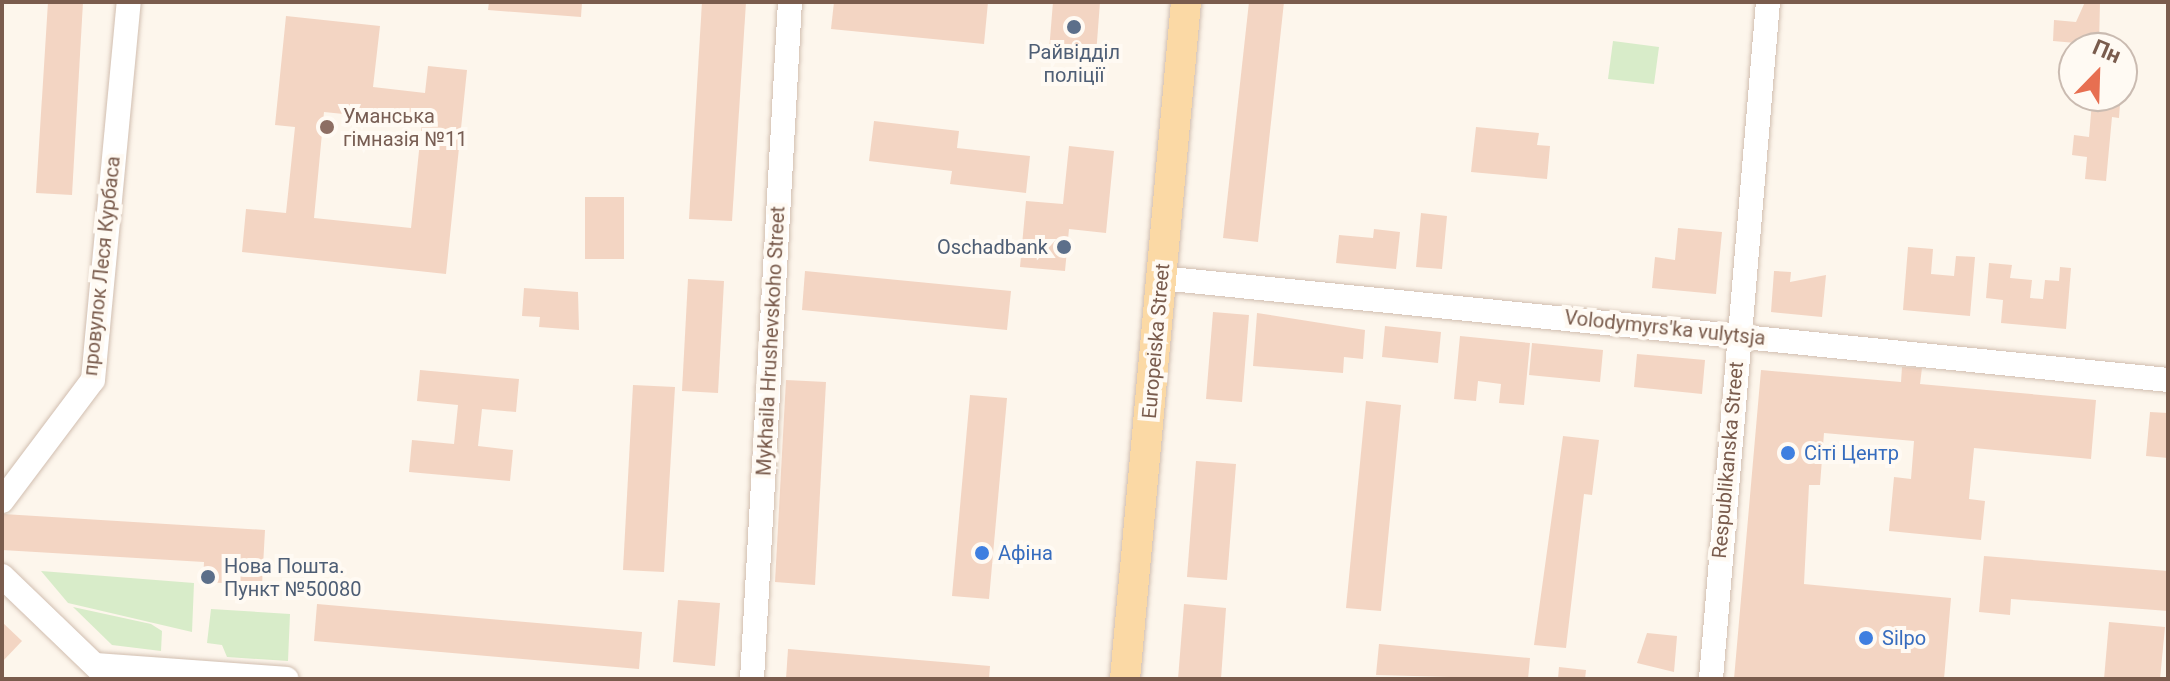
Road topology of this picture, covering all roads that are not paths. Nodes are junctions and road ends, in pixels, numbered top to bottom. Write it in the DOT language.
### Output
graph roads {
  1 [pos="129,2"];
  2 [pos="790,2"];
  3 [pos="1186,2"];
  4 [pos="1768,2"];
  5 [pos="1161,278"];
  6 [pos="1740,335"];
  7 [pos="2168,380"];
  8 [pos="2,501"];
  9 [pos="2,576"];
  10 [pos="103,672"];
  11 [pos="286,679"];
  12 [pos="752,679"];
  13 [pos="1125,679"];
  14 [pos="1711,679"];
  1 -- 8 [label="street, провулок Леся Курбаса"];
  2 -- 12 [label="street, Mykhaila Hrushevskoho Street"];
  3 -- 5 [label="main road, Europeiska Street"];
  4 -- 6 [label="street, Respublikanska Street"];
  5 -- 6 [label="street, Volodymyrs'ka vulytsja"];
  5 -- 13 [label="main road, Europeiska Street"];
  6 -- 7 [label="street, Volodymyrs'ka vulytsja"];
  6 -- 14 [label="street, Respublikanska Street"];
  9 -- 10 [label="street"];
  10 -- 11 [label="street"];
}
